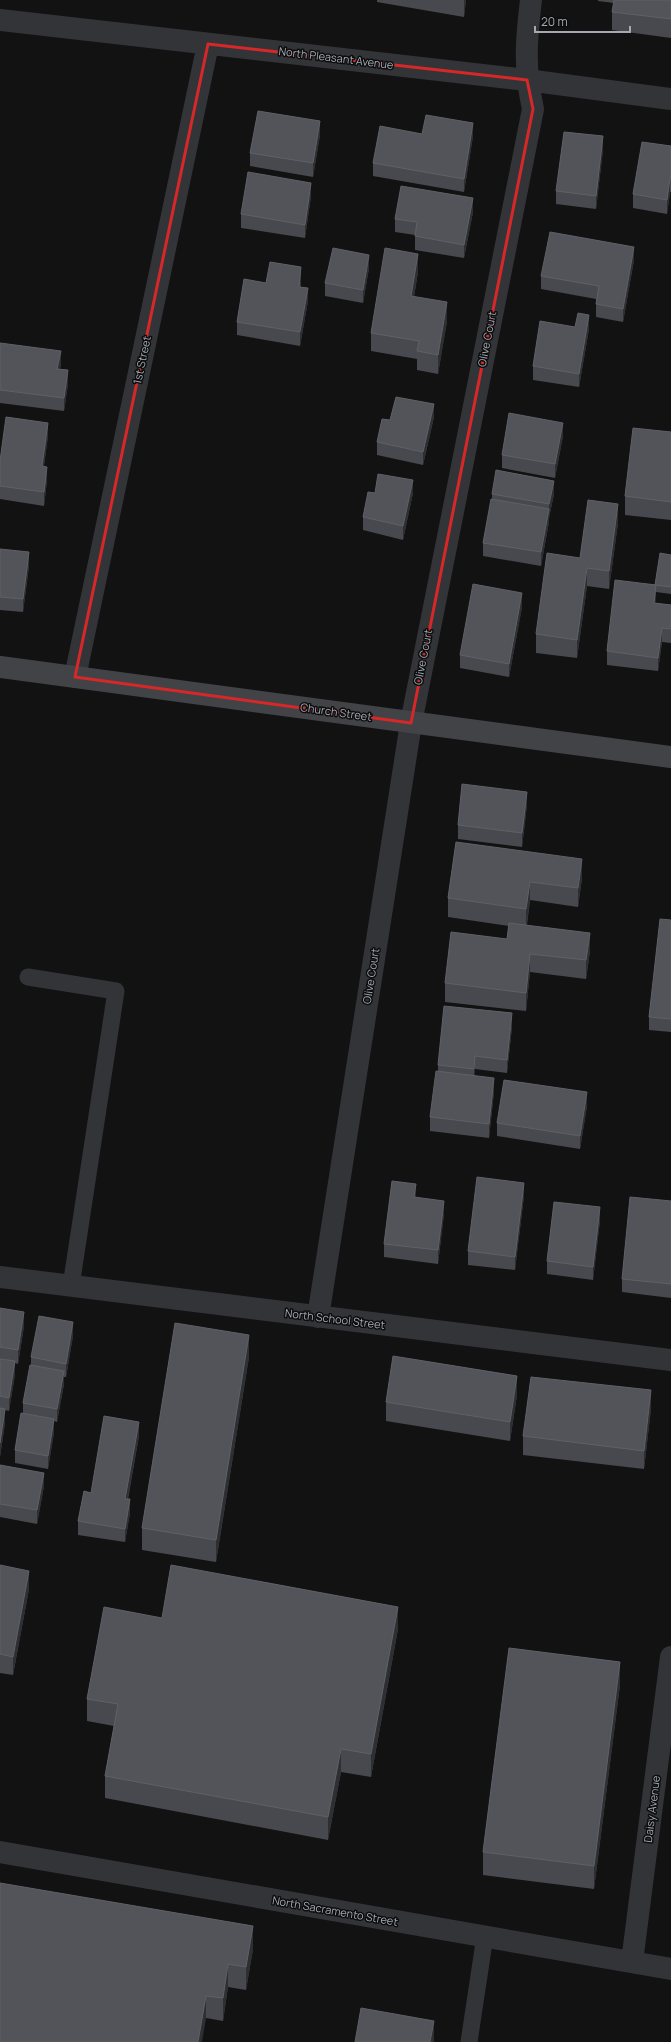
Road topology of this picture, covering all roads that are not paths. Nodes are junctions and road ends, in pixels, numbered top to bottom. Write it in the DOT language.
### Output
graph roads {
  1 [pos="530,0"];
  2 [pos="0,20"];
  3 [pos="208,44"];
  4 [pos="527,80"];
  5 [pos="671,99"];
  6 [pos="0,668"];
  7 [pos="75,677"];
  8 [pos="411,723"];
  9 [pos="671,757"];
  10 [pos="28,977"];
  11 [pos="0,1278"];
  12 [pos="72,1286"];
  13 [pos="318,1317"];
  14 [pos="671,1360"];
  15 [pos="671,1656"];
  16 [pos="0,1852"];
  17 [pos="485,1936"];
  18 [pos="632,1962"];
  19 [pos="671,1969"];
  20 [pos="469,2042"];
  1 -- 4 [label="street, Olive Court"];
  2 -- 3 [label="street, North Pleasant Avenue"];
  3 -- 4 [label="street, North Pleasant Avenue"];
  3 -- 7 [label="street, 1st Street"];
  4 -- 5 [label="street, North Pleasant Avenue"];
  4 -- 8 [label="street, Olive Court"];
  6 -- 7 [label="street, Church Street"];
  7 -- 8 [label="street, Church Street"];
  8 -- 9 [label="street, Church Street"];
  8 -- 13 [label="street, Olive Court"];
  10 -- 12 [label="lane"];
  11 -- 12 [label="street, North School Street"];
  12 -- 13 [label="street, North School Street"];
  13 -- 14 [label="street, North School Street"];
  15 -- 18 [label="street, Daisy Avenue"];
  16 -- 17 [label="street, North Sacramento Street"];
  17 -- 18 [label="street, North Sacramento Street"];
  17 -- 20 [label="lane"];
  18 -- 19 [label="street, North Sacramento Street"];
}
